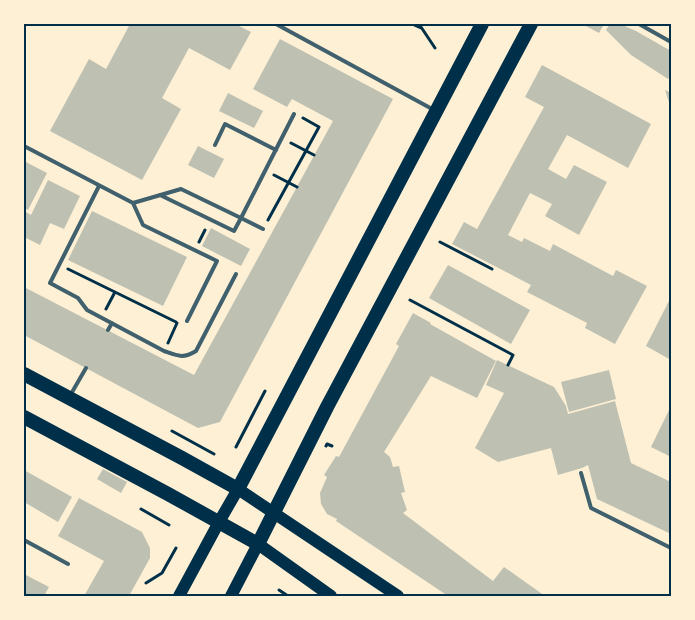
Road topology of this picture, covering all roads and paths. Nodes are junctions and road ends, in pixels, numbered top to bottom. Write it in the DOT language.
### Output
graph roads {
  1 [pos="276,24"];
  2 [pos="412,24"];
  3 [pos="419,24"];
  4 [pos="482,24"];
  5 [pos="531,24"];
  6 [pos="639,24"];
  7 [pos="422,28"];
  8 [pos="671,42"];
  9 [pos="435,48"];
  10 [pos="435,111"];
  11 [pos="294,114"];
  12 [pos="282,138"];
  13 [pos="215,145"];
  14 [pos="24,146"];
  15 [pos="276,150"];
  16 [pos="306,151"];
  17 [pos="314,155"];
  18 [pos="265,171"];
  19 [pos="288,182"];
  20 [pos="99,186"];
  21 [pos="297,187"];
  22 [pos="160,195"];
  23 [pos="133,203"];
  24 [pos="241,218"];
  25 [pos="210,220"];
  26 [pos="263,229"];
  27 [pos="440,242"];
  28 [pos="195,250"];
  29 [pos="59,265"];
  30 [pos="492,269"];
  31 [pos="236,274"];
  32 [pos="115,292"];
  33 [pos="410,300"];
  34 [pos="102,318"];
  35 [pos="187,321"];
  36 [pos="112,323"];
  37 [pos="108,330"];
  38 [pos="164,351"];
  39 [pos="508,365"];
  40 [pos="86,368"];
  41 [pos="24,374"];
  42 [pos="265,391"];
  43 [pos="69,398"];
  44 [pos="24,417"];
  45 [pos="172,431"];
  46 [pos="327,444"];
  47 [pos="332,446"];
  48 [pos="236,447"];
  49 [pos="214,454"];
  50 [pos="581,473"];
  51 [pos="238,489"];
  52 [pos="141,509"];
  53 [pos="274,512"];
  54 [pos="218,522"];
  55 [pos="169,525"];
  56 [pos="24,540"];
  57 [pos="258,544"];
  58 [pos="176,548"];
  59 [pos="671,548"];
  60 [pos="68,564"];
  61 [pos="146,583"];
  62 [pos="279,590"];
  63 [pos="179,596"];
  64 [pos="230,596"];
  65 [pos="288,596"];
  66 [pos="331,596"];
  67 [pos="398,596"];
  1 -- 10 [label="lane"];
  2 -- 7 [label="path"];
  3 -- 7 [label="path"];
  4 -- 10 [label="highway"];
  5 -- 53 [label="highway"];
  6 -- 8 [label="lane"];
  7 -- 9 [label="path"];
  10 -- 51 [label="highway"];
  11 -- 12 [label="lane"];
  11 -- 16 [label="path"];
  12 -- 15 [label="lane"];
  12 -- 16 [label="path"];
  13 -- 15 [label="lane"];
  14 -- 20 [label="lane"];
  15 -- 18 [label="lane"];
  16 -- 17 [label="path"];
  16 -- 19 [label="path"];
  18 -- 19 [label="path"];
  18 -- 24 [label="lane"];
  19 -- 21 [label="path"];
  19 -- 26 [label="path"];
  20 -- 23 [label="lane"];
  20 -- 29 [label="lane"];
  22 -- 23 [label="lane"];
  22 -- 24 [label="lane"];
  22 -- 25 [label="lane"];
  23 -- 28 [label="lane"];
  24 -- 25 [label="lane"];
  24 -- 26 [label="lane"];
  25 -- 28 [label="path"];
  27 -- 30 [label="path"];
  28 -- 35 [label="lane"];
  29 -- 32 [label="path"];
  29 -- 34 [label="lane"];
  31 -- 38 [label="lane"];
  32 -- 34 [label="path"];
  32 -- 38 [label="path"];
  33 -- 39 [label="path"];
  34 -- 36 [label="lane"];
  36 -- 37 [label="lane"];
  36 -- 38 [label="lane"];
  40 -- 43 [label="lane"];
  41 -- 43 [label="highway"];
  42 -- 48 [label="path"];
  43 -- 51 [label="highway"];
  44 -- 54 [label="highway"];
  45 -- 49 [label="path"];
  46 -- 47 [label="path"];
  50 -- 59 [label="lane"];
  51 -- 53 [label="main road"];
  51 -- 54 [label="main road"];
  52 -- 55 [label="path"];
  53 -- 57 [label="highway"];
  53 -- 67 [label="main road"];
  54 -- 57 [label="highway"];
  54 -- 63 [label="main road"];
  56 -- 60 [label="lane"];
  57 -- 64 [label="main road"];
  57 -- 66 [label="main road"];
  58 -- 61 [label="path"];
  62 -- 65 [label="path"];
}
